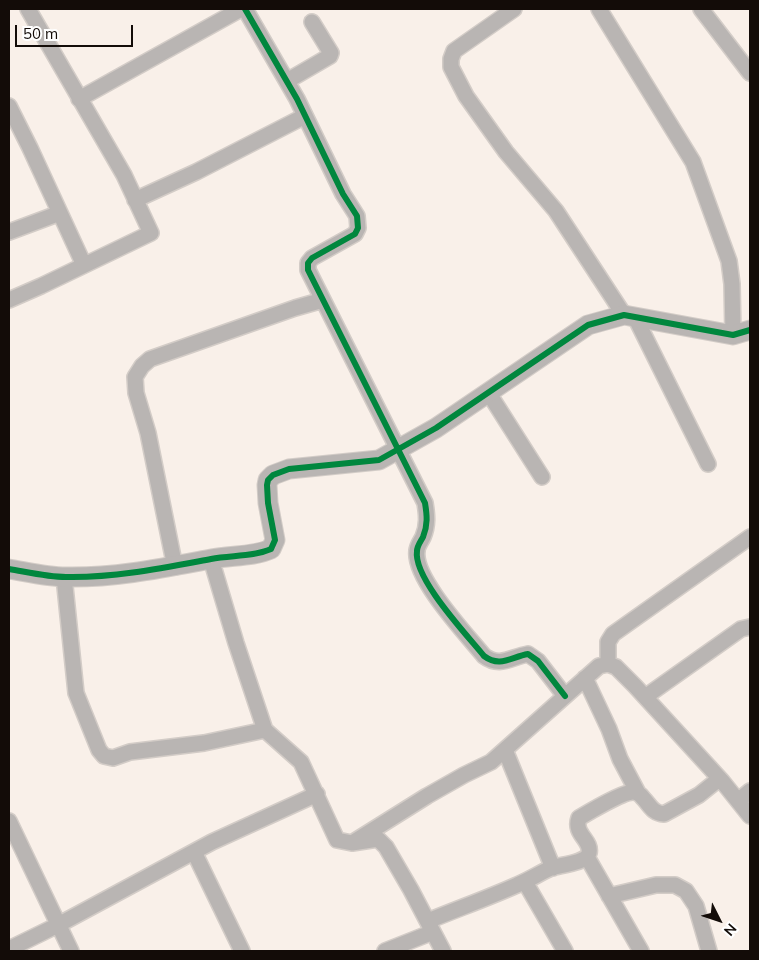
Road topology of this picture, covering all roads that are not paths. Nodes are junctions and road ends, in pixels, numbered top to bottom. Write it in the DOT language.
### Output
graph roads {
  1 [pos="242,9"];
  2 [pos="246,9"];
  3 [pos="514,9"];
  4 [pos="599,9"];
  5 [pos="701,9"];
  6 [pos="32,10"];
  7 [pos="312,22"];
  8 [pos="750,73"];
  9 [pos="287,81"];
  10 [pos="79,99"];
  11 [pos="9,106"];
  12 [pos="305,116"];
  13 [pos="135,200"];
  14 [pos="60,214"];
  15 [pos="9,232"];
  16 [pos="84,265"];
  17 [pos="9,300"];
  18 [pos="323,300"];
  19 [pos="630,316"];
  20 [pos="742,332"];
  21 [pos="488,392"];
  22 [pos="399,450"];
  23 [pos="708,464"];
  24 [pos="542,477"];
  25 [pos="750,537"];
  26 [pos="211,559"];
  27 [pos="175,567"];
  28 [pos="9,569"];
  29 [pos="64,577"];
  30 [pos="750,626"];
  31 [pos="608,664"];
  32 [pos="585,678"];
  33 [pos="565,696"];
  34 [pos="645,697"];
  35 [pos="265,730"];
  36 [pos="505,750"];
  37 [pos="720,779"];
  38 [pos="750,790"];
  39 [pos="638,793"];
  40 [pos="317,794"];
  41 [pos="738,801"];
  42 [pos="750,816"];
  43 [pos="9,821"];
  44 [pos="352,843"];
  45 [pos="194,852"];
  46 [pos="587,857"];
  47 [pos="553,868"];
  48 [pos="525,882"];
  49 [pos="609,896"];
  50 [pos="58,925"];
  51 [pos="430,927"];
  52 [pos="9,949"];
  53 [pos="71,951"];
  54 [pos="242,951"];
  55 [pos="385,951"];
  56 [pos="443,951"];
  57 [pos="564,951"];
  58 [pos="641,951"];
  59 [pos="709,951"];
  1 -- 10 [label="street"];
  2 -- 9 [label="street"];
  3 -- 19 [label="street"];
  4 -- 20 [label="street"];
  5 -- 8 [label="street"];
  6 -- 10 [label="street"];
  7 -- 9 [label="street"];
  9 -- 12 [label="street"];
  10 -- 13 [label="street"];
  11 -- 14 [label="street"];
  12 -- 13 [label="street"];
  12 -- 18 [label="street"];
  13 -- 16 [label="street"];
  14 -- 15 [label="street"];
  14 -- 16 [label="street"];
  16 -- 17 [label="street"];
  18 -- 22 [label="street"];
  18 -- 27 [label="street"];
  19 -- 20 [label="street"];
  19 -- 21 [label="street"];
  19 -- 23 [label="street"];
  21 -- 22 [label="street"];
  21 -- 24 [label="street"];
  22 -- 26 [label="street"];
  22 -- 33 [label="street"];
  25 -- 31 [label="street"];
  26 -- 27 [label="street"];
  26 -- 35 [label="street"];
  27 -- 29 [label="street"];
  28 -- 29 [label="street"];
  29 -- 35 [label="street"];
  30 -- 34 [label="street"];
  31 -- 32 [label="street"];
  31 -- 34 [label="street"];
  32 -- 33 [label="street"];
  32 -- 39 [label="street"];
  33 -- 36 [label="street"];
  34 -- 37 [label="street"];
  35 -- 40 [label="street"];
  36 -- 44 [label="street"];
  36 -- 47 [label="street"];
  37 -- 39 [label="street"];
  37 -- 41 [label="street"];
  38 -- 41 [label="street"];
  39 -- 46 [label="street"];
  40 -- 44 [label="street"];
  40 -- 45 [label="street"];
  41 -- 42 [label="street"];
  43 -- 50 [label="street"];
  44 -- 51 [label="street"];
  45 -- 50 [label="street"];
  45 -- 54 [label="street"];
  46 -- 47 [label="street"];
  46 -- 49 [label="street"];
  47 -- 48 [label="street"];
  48 -- 51 [label="street"];
  48 -- 57 [label="street"];
  49 -- 58 [label="street"];
  49 -- 59 [label="street"];
  50 -- 52 [label="street"];
  50 -- 53 [label="street"];
  51 -- 55 [label="street"];
  51 -- 56 [label="street"];
}
